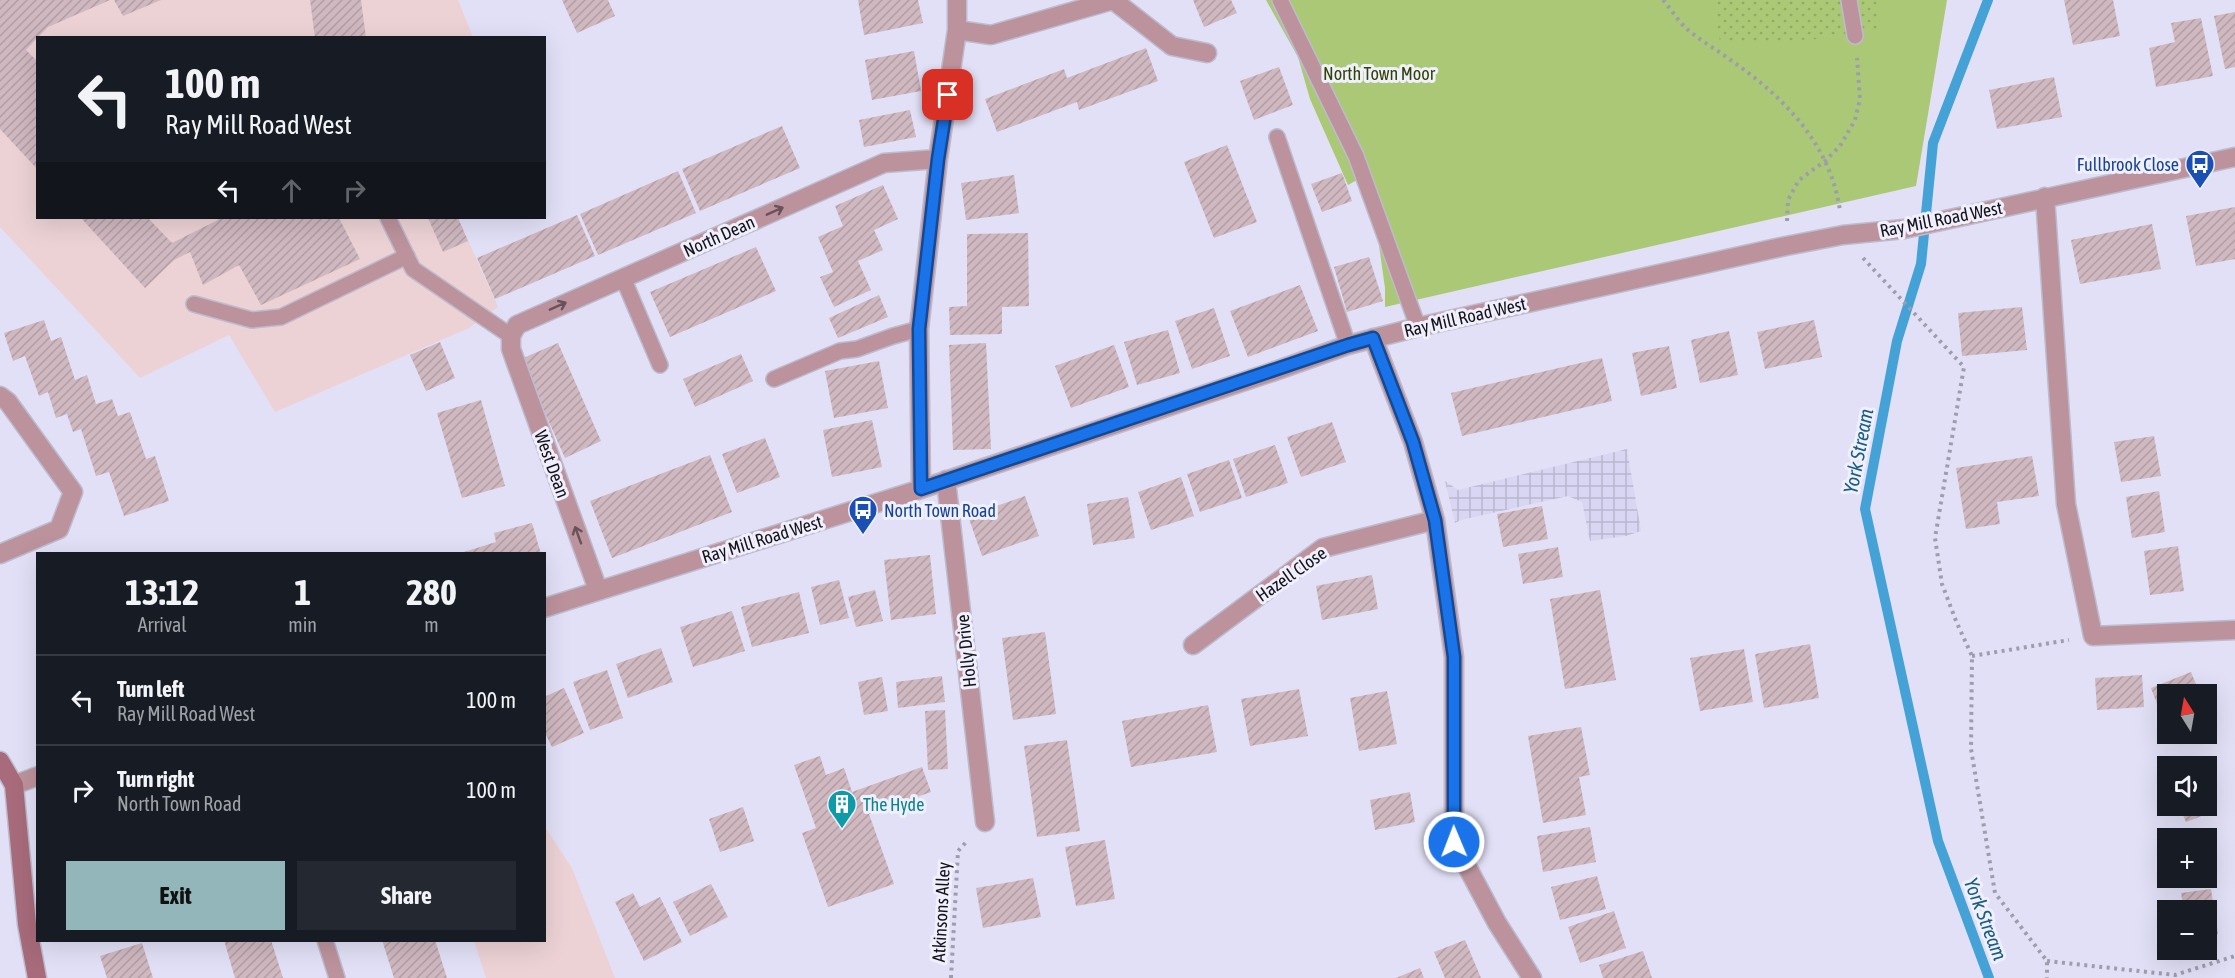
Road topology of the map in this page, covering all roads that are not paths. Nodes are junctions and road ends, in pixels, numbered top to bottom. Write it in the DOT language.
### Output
graph roads {
  1 [pos="957,0"];
  2 [pos="1113,0"];
  3 [pos="1280,0"];
  4 [pos="1849,0"];
  5 [pos="957,30"];
  6 [pos="1855,36"];
  7 [pos="1207,53"];
  8 [pos="1277,137"];
  9 [pos="2235,157"];
  10 [pos="938,159"];
  11 [pos="2045,197"];
  12 [pos="388,219"];
  13 [pos="407,256"];
  14 [pos="623,278"];
  15 [pos="194,304"];
  16 [pos="1418,327"];
  17 [pos="919,329"];
  18 [pos="511,336"];
  19 [pos="1373,338"];
  20 [pos="1348,345"];
  21 [pos="660,365"];
  22 [pos="774,379"];
  23 [pos="0,396"];
  24 [pos="946,480"];
  25 [pos="921,489"];
  26 [pos="1435,520"];
  27 [pos="0,554"];
  28 [pos="598,590"];
  29 [pos="546,607"];
  30 [pos="2235,630"];
  31 [pos="1193,645"];
  32 [pos="0,761"];
  33 [pos="36,777"];
  34 [pos="14,785"];
  35 [pos="985,822"];
  36 [pos="326,942"];
  37 [pos="37,978"];
  38 [pos="337,978"];
  39 [pos="1532,978"];
  1 -- 5 [label="street"];
  2 -- 5 [label="street"];
  2 -- 7 [label="street"];
  3 -- 16 [label="lane"];
  4 -- 6 [label="lane"];
  5 -- 10 [label="street"];
  8 -- 20 [label="lane"];
  9 -- 11 [label="street, Ray Mill Road West"];
  14 -- 10 [label="street, North Dean, one-way"];
  10 -- 17 [label="street"];
  11 -- 16 [label="street, Ray Mill Road West"];
  11 -- 30 [label="street"];
  12 -- 13 [label="lane"];
  13 -- 15 [label="lane"];
  13 -- 18 [label="lane"];
  18 -- 14 [label="street, North Dean, one-way"];
  14 -- 21 [label="lane"];
  16 -- 19 [label="street, Ray Mill Road West"];
  17 -- 22 [label="lane"];
  17 -- 25 [label="street"];
  28 -- 18 [label="street, West Dean, one-way"];
  19 -- 20 [label="street, Ray Mill Road West"];
  19 -- 26 [label="street"];
  20 -- 24 [label="street, Ray Mill Road West"];
  23 -- 27 [label="street"];
  24 -- 25 [label="street, Ray Mill Road West"];
  24 -- 35 [label="street, Holly Drive"];
  25 -- 28 [label="street, Ray Mill Road West"];
  26 -- 31 [label="street, Hazell Close"];
  26 -- 39 [label="street"];
  28 -- 29 [label="street, Ray Mill Road West"];
  32 -- 34 [label="main road"];
  33 -- 34 [label="street"];
  34 -- 37 [label="main road"];
  36 -- 38 [label="lane"];
}
